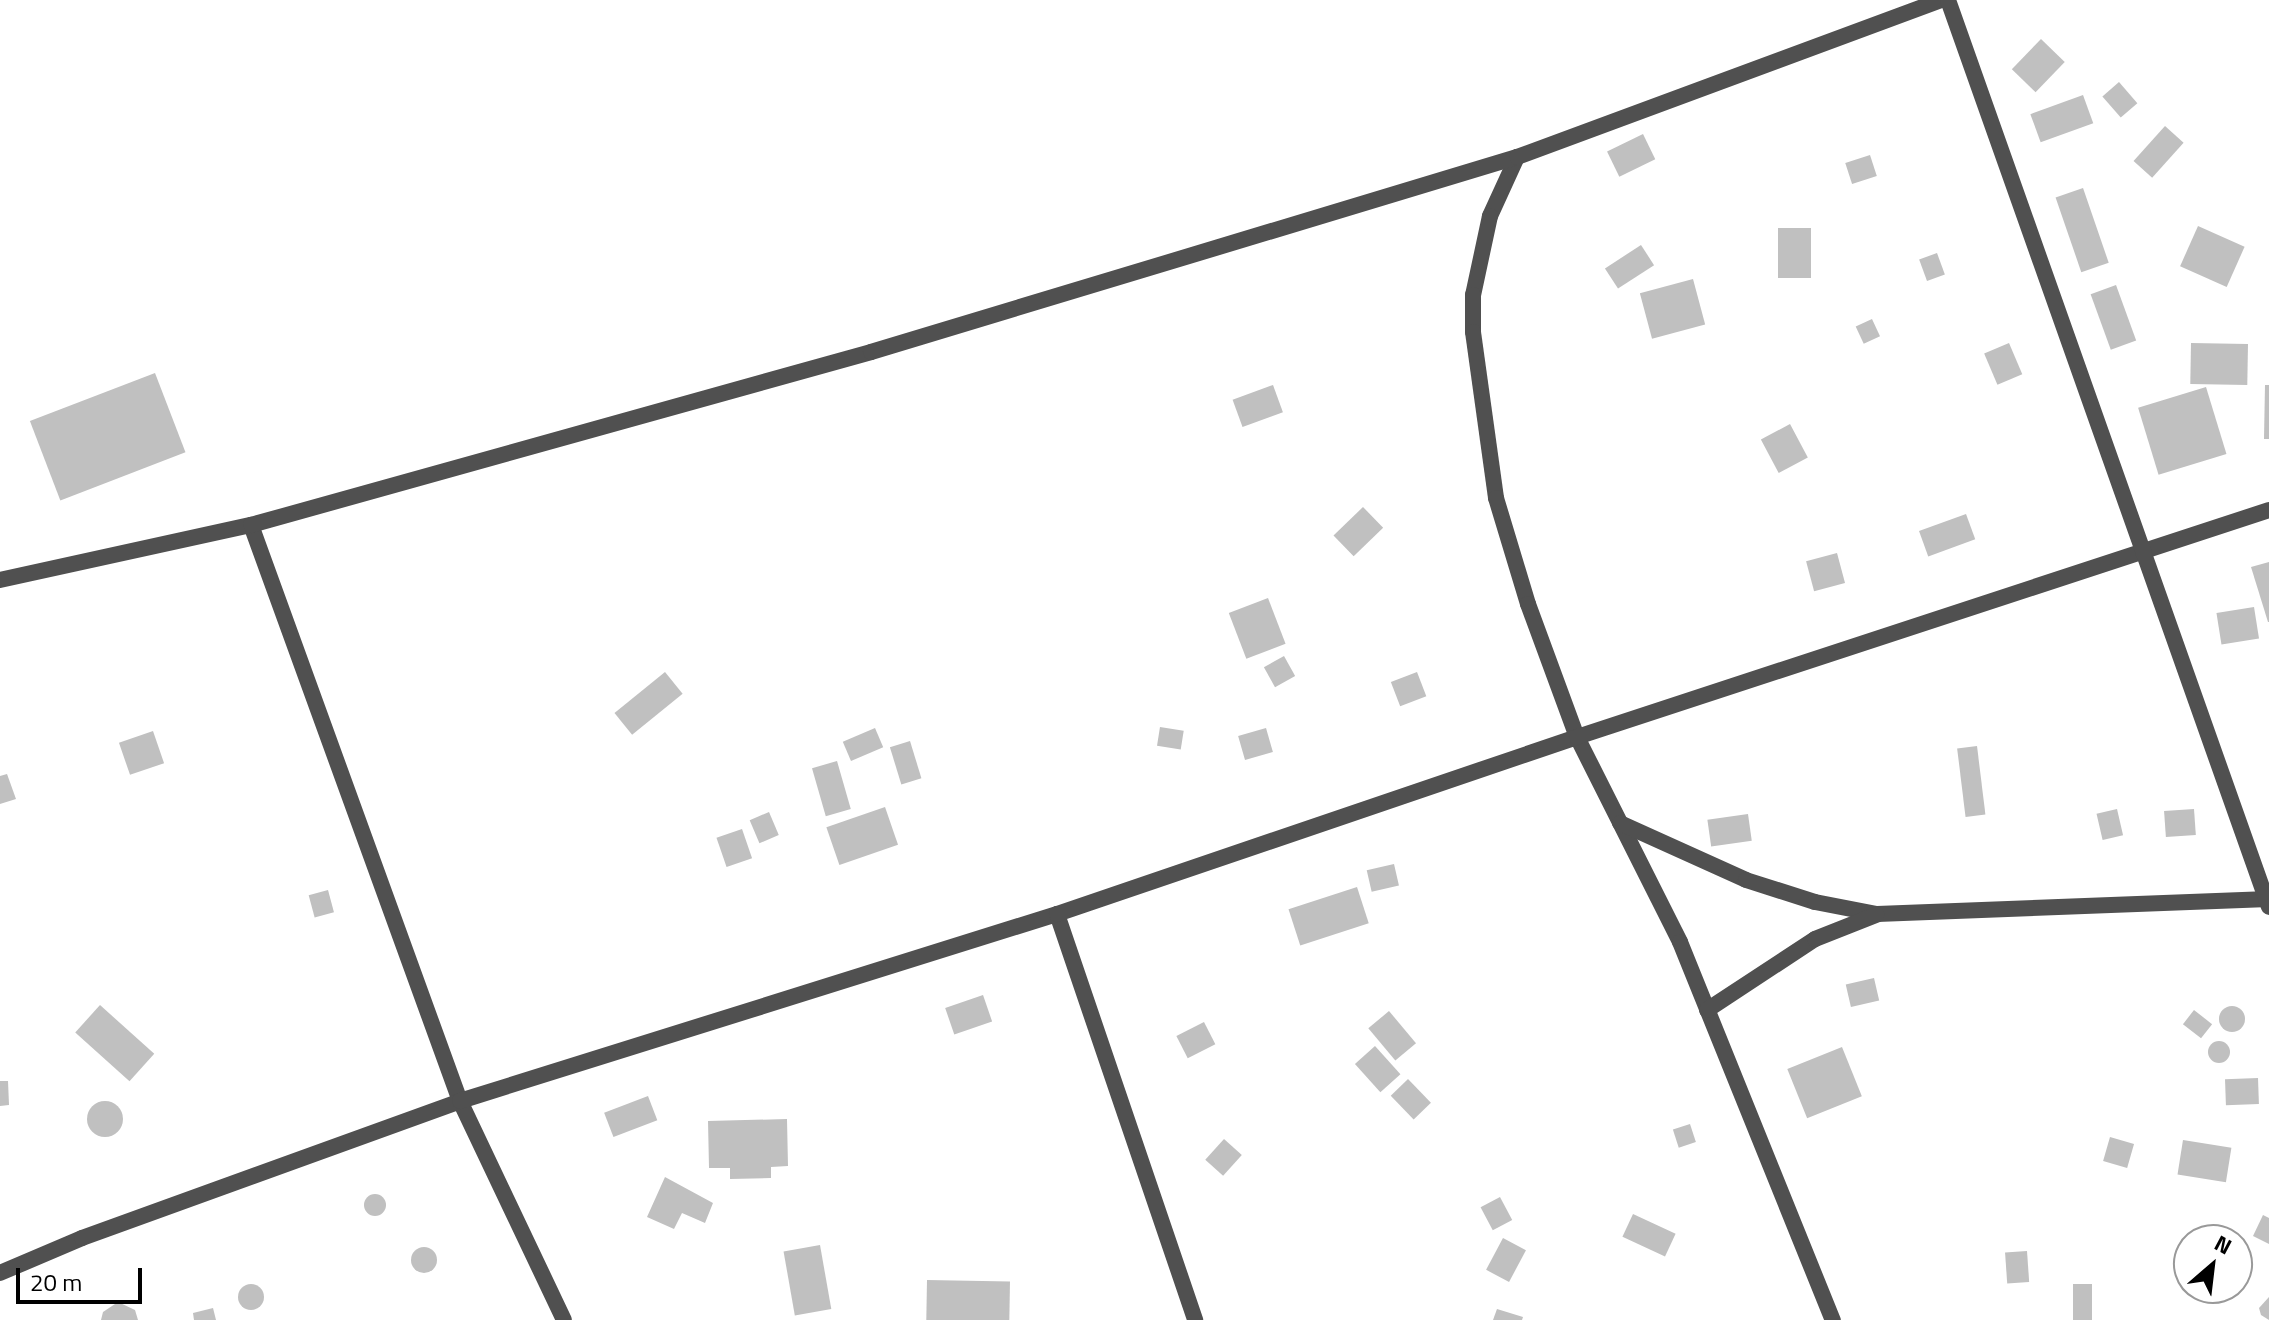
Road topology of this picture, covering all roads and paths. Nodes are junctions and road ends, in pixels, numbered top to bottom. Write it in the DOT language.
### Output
graph roads {
  1 [pos="1945,0"];
  2 [pos="1517,157"];
  3 [pos="2269,510"];
  4 [pos="251,525"];
  5 [pos="2143,552"];
  6 [pos="0,580"];
  7 [pos="1577,737"];
  8 [pos="1620,823"];
  9 [pos="2268,902"];
  10 [pos="1057,914"];
  11 [pos="1877,914"];
  12 [pos="1707,1010"];
  13 [pos="460,1101"];
  14 [pos="0,1273"];
  15 [pos="564,1320"];
  16 [pos="1195,1320"];
  17 [pos="1833,1320"];
  1 -- 2 [label="street"];
  1 -- 5 [label="street"];
  2 -- 4 [label="street"];
  2 -- 7 [label="street"];
  3 -- 5 [label="street"];
  4 -- 6 [label="street"];
  4 -- 13 [label="street"];
  5 -- 7 [label="street"];
  5 -- 9 [label="street"];
  7 -- 8 [label="street"];
  7 -- 10 [label="street"];
  8 -- 11 [label="street"];
  8 -- 12 [label="street"];
  9 -- 11 [label="street"];
  10 -- 13 [label="street"];
  10 -- 16 [label="street"];
  11 -- 12 [label="street"];
  12 -- 17 [label="street"];
  13 -- 14 [label="street"];
  13 -- 15 [label="street"];
}
